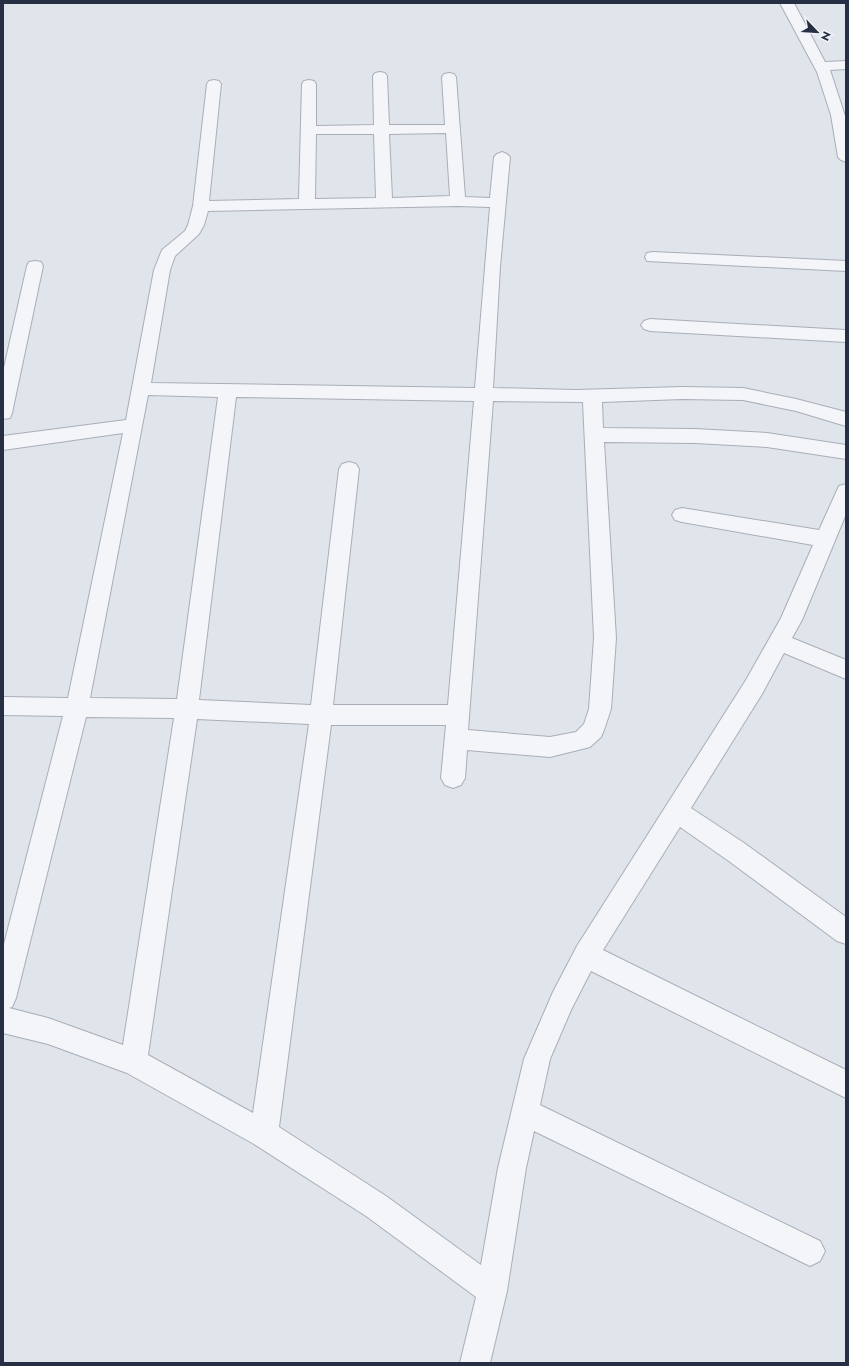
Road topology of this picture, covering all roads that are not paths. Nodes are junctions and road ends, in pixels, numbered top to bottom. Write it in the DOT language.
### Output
graph roads {
  1 [pos="787,3"];
  2 [pos="846,65"];
  3 [pos="820,66"];
  4 [pos="380,76"];
  5 [pos="449,77"];
  6 [pos="214,84"];
  7 [pos="309,84"];
  8 [pos="453,129"];
  9 [pos="309,130"];
  10 [pos="382,130"];
  11 [pos="502,157"];
  12 [pos="846,157"];
  13 [pos="458,201"];
  14 [pos="384,202"];
  15 [pos="498,203"];
  16 [pos="307,204"];
  17 [pos="200,206"];
  18 [pos="653,257"];
  19 [pos="34,266"];
  20 [pos="846,266"];
  21 [pos="650,325"];
  22 [pos="846,336"];
  23 [pos="140,389"];
  24 [pos="228,390"];
  25 [pos="484,394"];
  26 [pos="592,395"];
  27 [pos="3,412"];
  28 [pos="846,419"];
  29 [pos="134,425"];
  30 [pos="594,435"];
  31 [pos="3,443"];
  32 [pos="846,452"];
  33 [pos="350,469"];
  34 [pos="846,490"];
  35 [pos="682,515"];
  36 [pos="825,539"];
  37 [pos="779,642"];
  38 [pos="846,670"];
  39 [pos="3,706"];
  40 [pos="77,707"];
  41 [pos="187,709"];
  42 [pos="321,715"];
  43 [pos="459,716"];
  44 [pos="457,739"];
  45 [pos="453,778"];
  46 [pos="676,811"];
  47 [pos="846,932"];
  48 [pos="586,955"];
  49 [pos="3,998"];
  50 [pos="3,1020"];
  51 [pos="134,1062"];
  52 [pos="846,1084"];
  53 [pos="525,1112"];
  54 [pos="264,1134"];
  55 [pos="810,1252"];
  56 [pos="492,1291"];
  57 [pos="474,1363"];
  1 -- 3 [label="street"];
  2 -- 3 [label="street"];
  3 -- 12 [label="street"];
  4 -- 10 [label="street"];
  5 -- 8 [label="street"];
  6 -- 17 [label="street"];
  7 -- 9 [label="street"];
  8 -- 10 [label="street"];
  8 -- 13 [label="street"];
  9 -- 10 [label="street"];
  9 -- 16 [label="street"];
  10 -- 14 [label="street"];
  11 -- 15 [label="street"];
  13 -- 14 [label="street"];
  13 -- 15 [label="street"];
  14 -- 16 [label="street"];
  15 -- 25 [label="street"];
  16 -- 17 [label="street"];
  17 -- 23 [label="street"];
  18 -- 20 [label="street"];
  19 -- 27 [label="street"];
  21 -- 22 [label="street"];
  23 -- 24 [label="street"];
  23 -- 29 [label="street"];
  24 -- 25 [label="street"];
  24 -- 41 [label="street"];
  25 -- 26 [label="street"];
  25 -- 43 [label="street"];
  26 -- 28 [label="street"];
  26 -- 30 [label="street"];
  29 -- 31 [label="street"];
  29 -- 40 [label="street"];
  30 -- 32 [label="street"];
  30 -- 44 [label="street"];
  33 -- 42 [label="street"];
  34 -- 36 [label="street"];
  35 -- 36 [label="street"];
  36 -- 37 [label="street"];
  37 -- 38 [label="street"];
  37 -- 46 [label="street"];
  39 -- 40 [label="street"];
  40 -- 41 [label="street"];
  40 -- 49 [label="street"];
  41 -- 42 [label="street"];
  41 -- 51 [label="street"];
  42 -- 43 [label="street"];
  42 -- 54 [label="street"];
  43 -- 44 [label="street"];
  44 -- 45 [label="street"];
  46 -- 47 [label="street"];
  46 -- 48 [label="street"];
  48 -- 52 [label="street"];
  48 -- 53 [label="street"];
  50 -- 51 [label="street"];
  51 -- 54 [label="street"];
  53 -- 55 [label="street"];
  53 -- 56 [label="street"];
  54 -- 56 [label="street"];
  56 -- 57 [label="street"];
}
